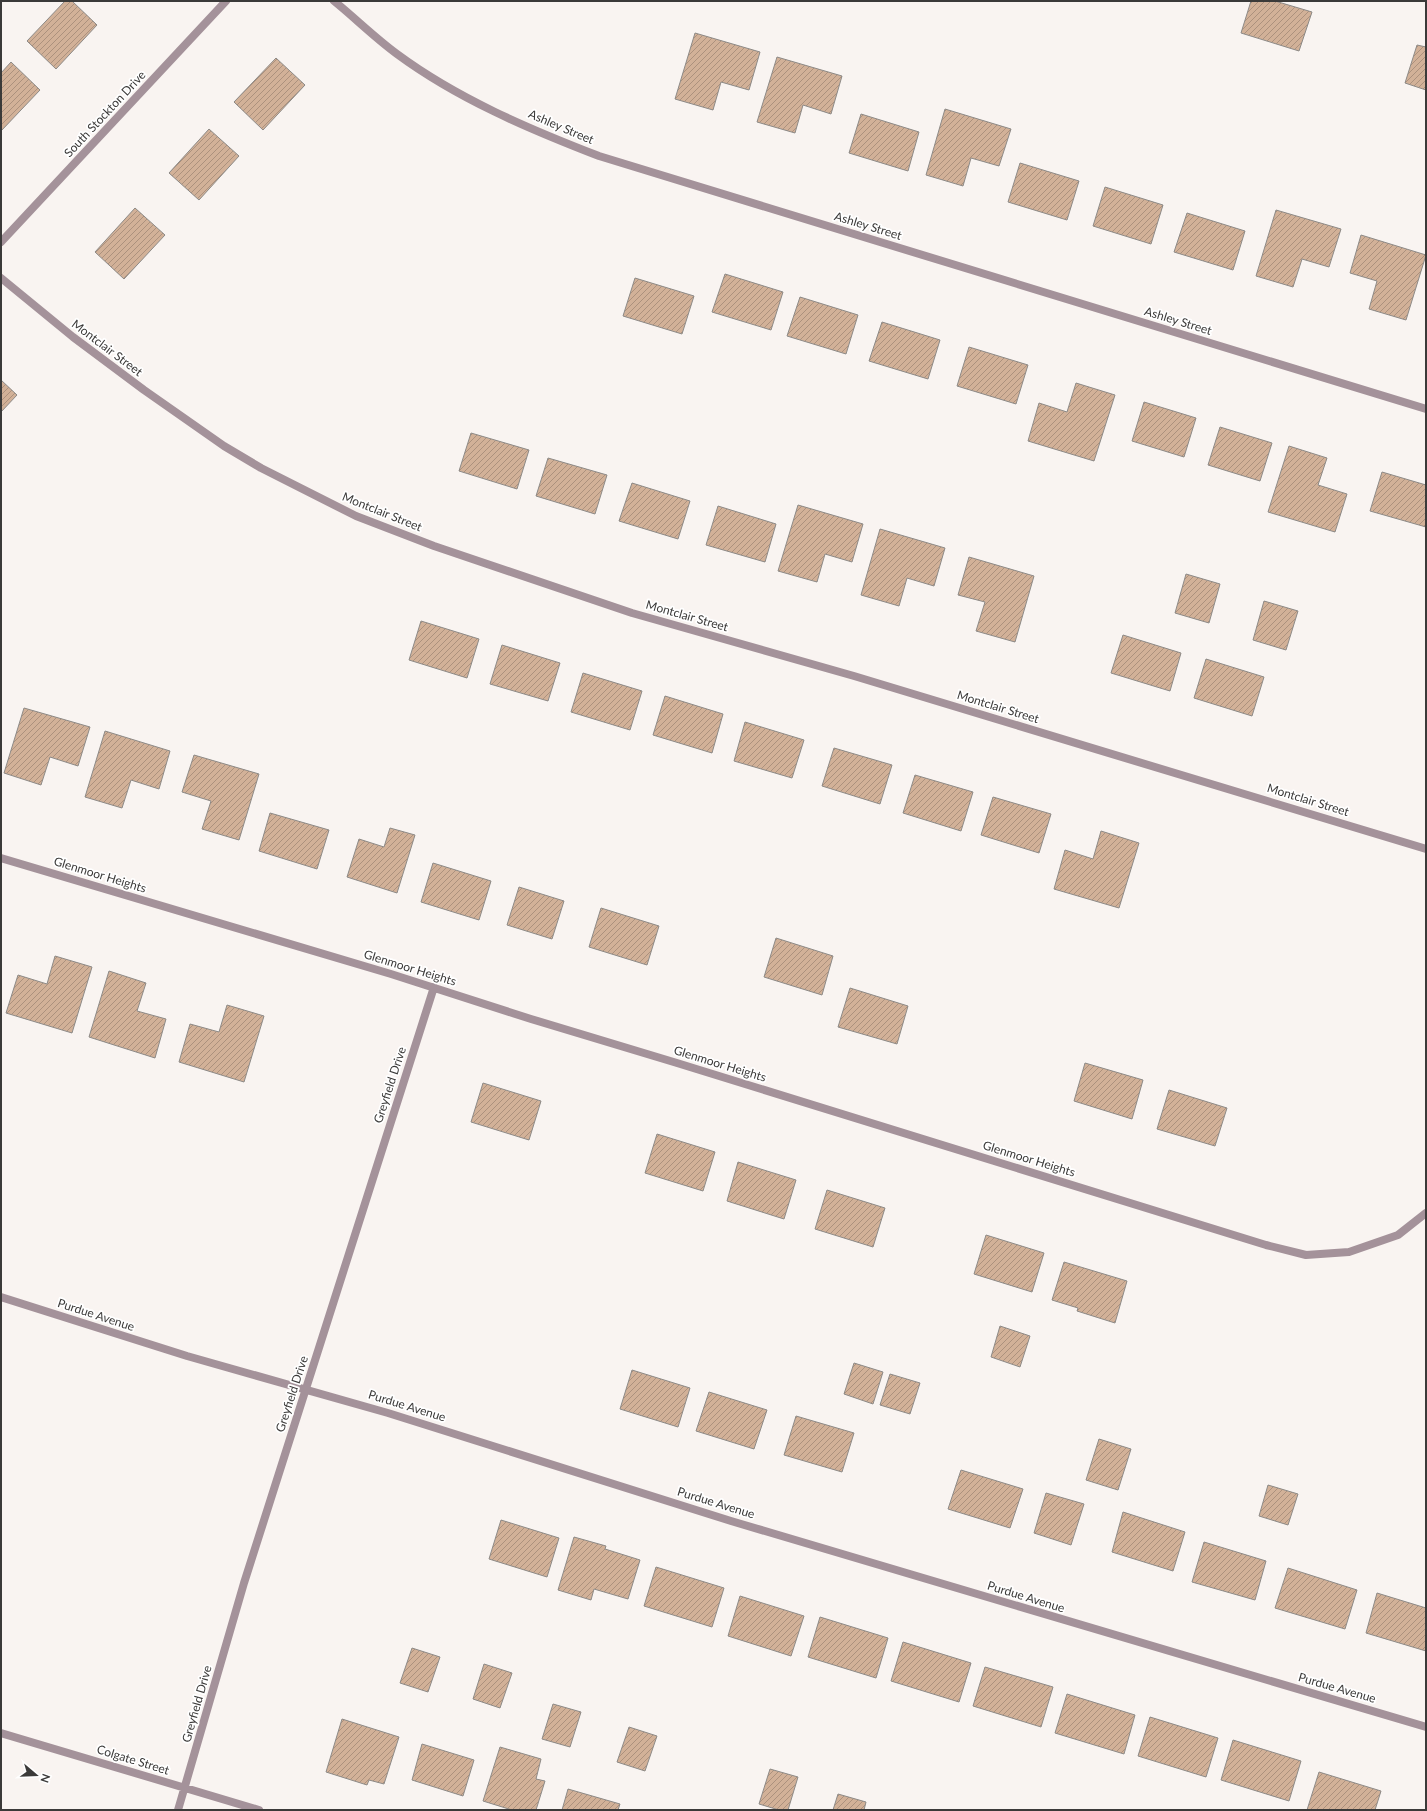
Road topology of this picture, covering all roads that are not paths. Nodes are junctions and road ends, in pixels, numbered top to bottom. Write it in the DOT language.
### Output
graph roads {
  1 [pos="226,1"];
  2 [pos="334,1"];
  3 [pos="1,242"];
  4 [pos="1,278"];
  5 [pos="1426,409"];
  6 [pos="1426,849"];
  7 [pos="1,858"];
  8 [pos="434,987"];
  9 [pos="1426,1213"];
  10 [pos="1,1297"];
  11 [pos="306,1390"];
  12 [pos="1426,1727"];
  13 [pos="1,1733"];
  14 [pos="185,1788"];
  15 [pos="178,1810"];
  16 [pos="259,1810"];
  1 -- 3 [label="street, South Stockton Drive"];
  2 -- 5 [label="street, Ashley Street"];
  4 -- 6 [label="street, Montclair Street"];
  7 -- 8 [label="street, Glenmoor Heights"];
  8 -- 9 [label="street, Glenmoor Heights"];
  8 -- 11 [label="street, Greyfield Drive"];
  10 -- 11 [label="street, Purdue Avenue"];
  11 -- 12 [label="street, Purdue Avenue"];
  11 -- 14 [label="street, Greyfield Drive"];
  13 -- 14 [label="street, Colgate Street"];
  14 -- 15 [label="street, Greyfield Drive"];
  14 -- 16 [label="street, Colgate Street"];
}
